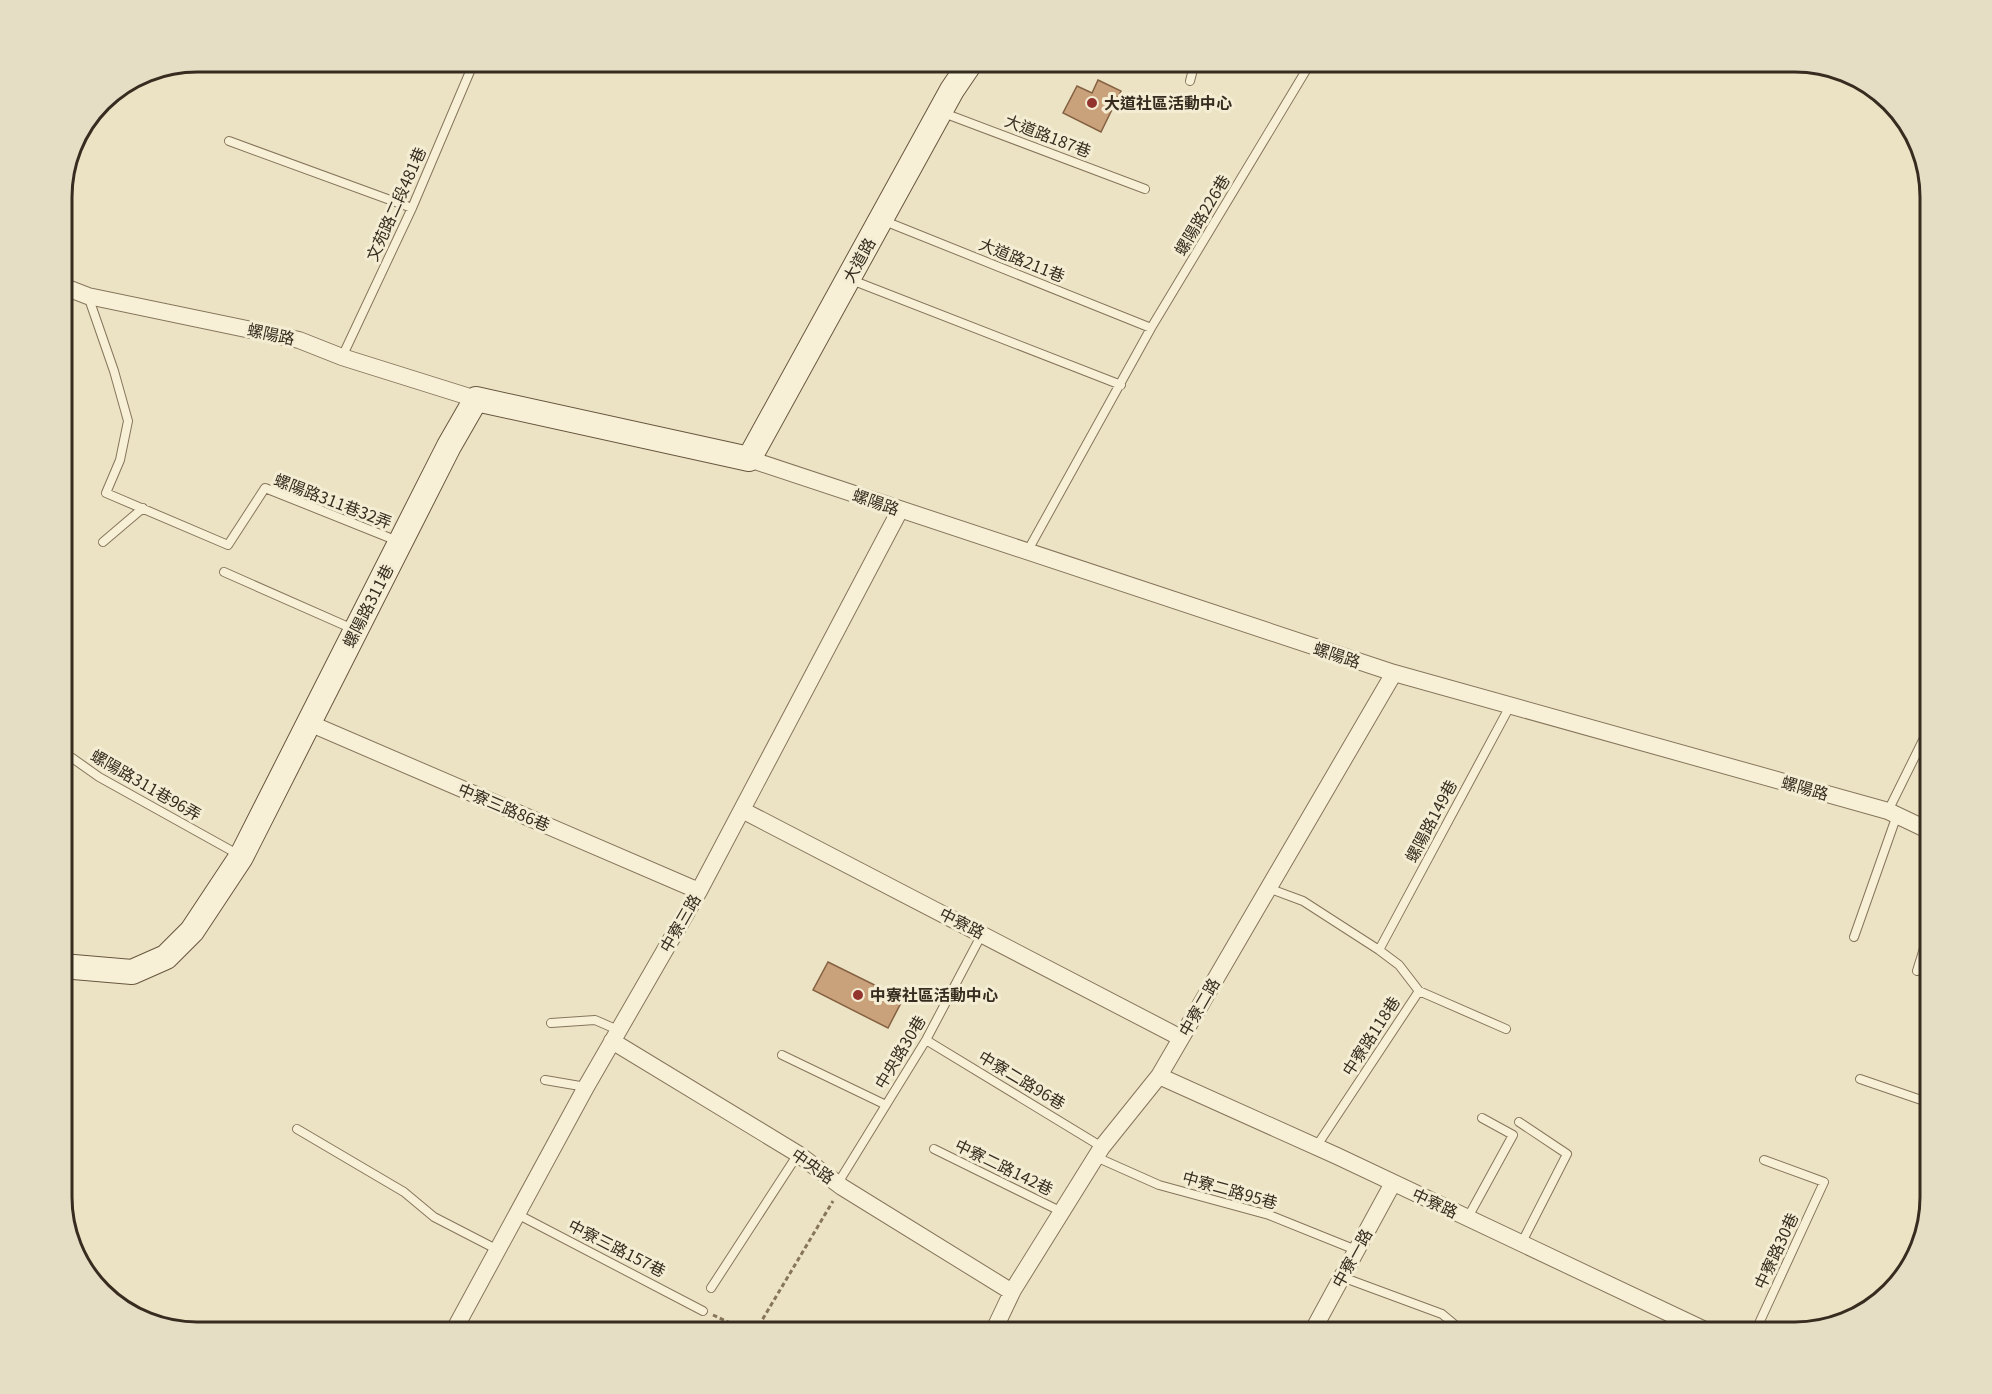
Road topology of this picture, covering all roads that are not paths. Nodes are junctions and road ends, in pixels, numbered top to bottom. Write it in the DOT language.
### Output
graph roads {
  1 [pos="470,72"];
  2 [pos="964,72"];
  3 [pos="1192,72"];
  4 [pos="1305,72"];
  5 [pos="1190,81"];
  6 [pos="940,111"];
  7 [pos="229,141"];
  8 [pos="1145,189"];
  9 [pos="412,208"];
  10 [pos="881,219"];
  11 [pos="849,278"];
  12 [pos="72,290"];
  13 [pos="87,297"];
  14 [pos="1151,328"];
  15 [pos="342,357"];
  16 [pos="1121,385"];
  17 [pos="476,399"];
  18 [pos="750,459"];
  19 [pos="143,508"];
  20 [pos="900,510"];
  21 [pos="103,542"];
  22 [pos="400,542"];
  23 [pos="1027,552"];
  24 [pos="224,572"];
  25 [pos="356,630"];
  26 [pos="1394,673"];
  27 [pos="1510,706"];
  28 [pos="309,723"];
  29 [pos="1920,750"];
  30 [pos="72,758"];
  31 [pos="742,810"];
  32 [pos="1893,813"];
  33 [pos="1920,826"];
  34 [pos="241,856"];
  35 [pos="1268,888"];
  36 [pos="699,891"];
  37 [pos="982,934"];
  38 [pos="1854,937"];
  39 [pos="1379,950"];
  40 [pos="1920,961"];
  41 [pos="72,967"];
  42 [pos="1917,971"];
  43 [pos="1419,991"];
  44 [pos="551,1023"];
  45 [pos="1506,1029"];
  46 [pos="615,1035"];
  47 [pos="1181,1038"];
  48 [pos="926,1040"];
  49 [pos="782,1055"];
  50 [pos="1159,1076"];
  51 [pos="1860,1079"];
  52 [pos="545,1080"];
  53 [pos="586,1087"];
  54 [pos="1920,1100"];
  55 [pos="886,1105"];
  56 [pos="1482,1118"];
  57 [pos="1520,1122"];
  58 [pos="297,1129"];
  59 [pos="1316,1147"];
  60 [pos="934,1149"];
  61 [pos="1099,1152"];
  62 [pos="798,1154"];
  63 [pos="1764,1160"];
  64 [pos="1393,1183"];
  65 [pos="840,1185"];
  66 [pos="1062,1212"];
  67 [pos="517,1214"];
  68 [pos="1467,1218"];
  69 [pos="1521,1244"];
  70 [pos="498,1250"];
  71 [pos="1356,1250"];
  72 [pos="1342,1277"];
  73 [pos="711,1288"];
  74 [pos="1012,1292"];
  75 [pos="703,1311"];
  76 [pos="458,1322"];
  77 [pos="998,1322"];
  78 [pos="1317,1322"];
  79 [pos="1452,1322"];
  80 [pos="1688,1322"];
  81 [pos="1760,1322"];
  1 -- 9 [label="lane, 文苑路二段481巷"];
  2 -- 6 [label="street, 大道路"];
  3 -- 5 [label="lane"];
  4 -- 14 [label="lane, 螺陽路226巷"];
  6 -- 8 [label="lane, 大道路187巷"];
  6 -- 10 [label="street, 大道路"];
  7 -- 9 [label="lane"];
  9 -- 15 [label="lane, 文苑路二段481巷"];
  10 -- 11 [label="street, 大道路"];
  10 -- 14 [label="lane, 大道路211巷"];
  11 -- 16 [label="lane"];
  11 -- 18 [label="street, 大道路"];
  12 -- 13 [label="street, 螺陽路"];
  13 -- 15 [label="street, 螺陽路"];
  13 -- 19 [label="lane, 螺陽路311巷32弄"];
  14 -- 16 [label="lane, 螺陽路226巷"];
  15 -- 17 [label="street, 螺陽路"];
  16 -- 23 [label="lane, 螺陽路226巷"];
  17 -- 18 [label="street"];
  17 -- 22 [label="street, 螺陽路311巷"];
  18 -- 20 [label="street, 螺陽路"];
  19 -- 21 [label="lane"];
  19 -- 22 [label="lane, 螺陽路311巷32弄"];
  20 -- 23 [label="street, 螺陽路"];
  20 -- 31 [label="street, 中寮三路"];
  22 -- 25 [label="street, 螺陽路311巷"];
  23 -- 26 [label="street, 螺陽路"];
  24 -- 25 [label="lane"];
  25 -- 28 [label="street, 螺陽路311巷"];
  26 -- 27 [label="street, 螺陽路"];
  26 -- 35 [label="street, 中寮二路"];
  27 -- 32 [label="street, 螺陽路"];
  27 -- 39 [label="lane, 螺陽路149巷"];
  28 -- 34 [label="street, 螺陽路311巷"];
  28 -- 36 [label="street, 中寮三路86巷"];
  29 -- 32 [label="lane"];
  30 -- 34 [label="lane, 螺陽路311巷96弄"];
  31 -- 36 [label="street, 中寮三路"];
  31 -- 37 [label="street, 中寮路"];
  32 -- 33 [label="street, 螺陽路"];
  32 -- 38 [label="lane"];
  34 -- 41 [label="street, 螺陽路311巷"];
  35 -- 39 [label="lane"];
  35 -- 47 [label="street, 中寮二路"];
  36 -- 46 [label="street, 中寮三路"];
  37 -- 47 [label="street, 中寮路"];
  37 -- 48 [label="lane, 中央路30巷"];
  39 -- 43 [label="lane"];
  40 -- 42 [label="lane"];
  43 -- 45 [label="lane, 中寮路118巷"];
  43 -- 59 [label="lane, 中寮路118巷"];
  44 -- 46 [label="lane"];
  46 -- 53 [label="street, 中寮三路"];
  46 -- 62 [label="street, 中央路"];
  47 -- 50 [label="street, 中寮二路"];
  48 -- 55 [label="lane, 中央路30巷"];
  48 -- 61 [label="lane, 中寮二路96巷"];
  49 -- 55 [label="lane"];
  50 -- 59 [label="street, 中寮路"];
  50 -- 61 [label="street, 中寮二路"];
  51 -- 54 [label="lane"];
  52 -- 53 [label="lane"];
  53 -- 67 [label="street, 中寮三路"];
  55 -- 65 [label="lane, 中央路30巷"];
  56 -- 68 [label="lane"];
  57 -- 69 [label="lane"];
  58 -- 70 [label="lane"];
  59 -- 64 [label="street, 中寮路"];
  60 -- 66 [label="lane, 中寮二路142巷"];
  61 -- 66 [label="street, 中寮二路"];
  61 -- 71 [label="lane, 中寮二路95巷"];
  62 -- 65 [label="street, 中央路"];
  62 -- 73 [label="lane"];
  63 -- 81 [label="lane, 中寮路30巷"];
  64 -- 68 [label="street, 中寮路"];
  64 -- 71 [label="street, 中寮一路"];
  65 -- 74 [label="street, 中央路"];
  66 -- 74 [label="street, 中寮二路"];
  67 -- 70 [label="street, 中寮三路"];
  67 -- 75 [label="lane, 中寮三路157巷"];
  68 -- 69 [label="street, 中寮路"];
  69 -- 80 [label="street, 中寮路"];
  70 -- 76 [label="street, 中寮三路"];
  71 -- 72 [label="street, 中寮一路"];
  72 -- 78 [label="street, 中寮一路"];
  72 -- 79 [label="lane"];
  74 -- 77 [label="street, 中寮二路"];
}
